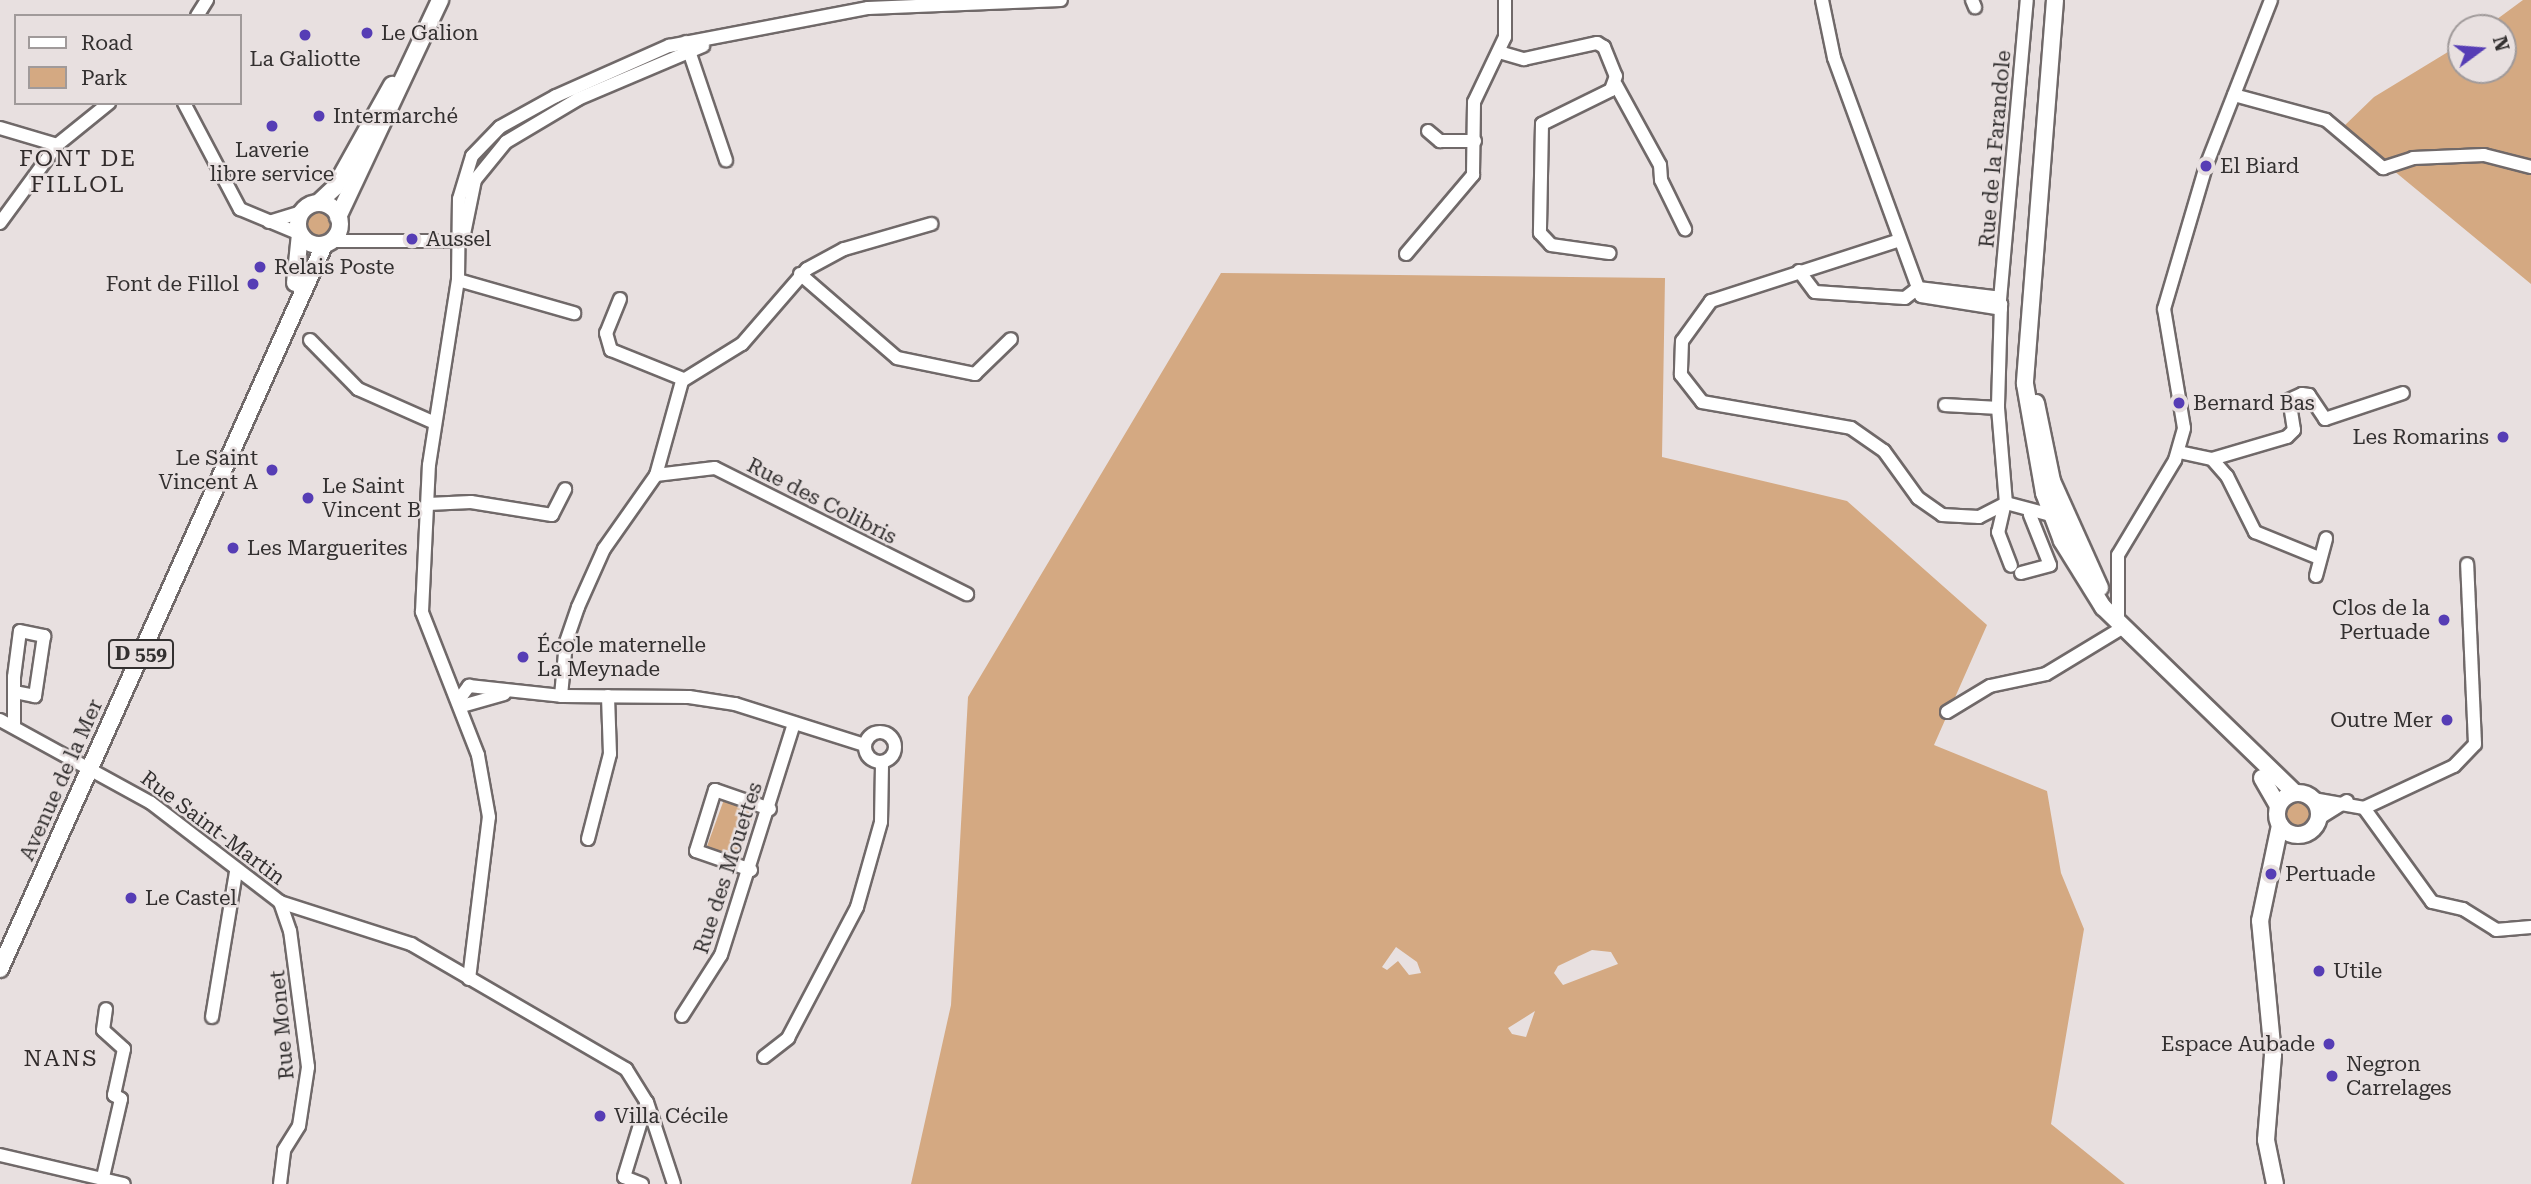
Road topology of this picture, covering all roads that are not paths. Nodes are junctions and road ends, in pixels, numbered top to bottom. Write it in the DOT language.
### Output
graph roads {
  1 [pos="431,0"];
  2 [pos="440,0"];
  3 [pos="1061,0"];
  4 [pos="1505,0"];
  5 [pos="1822,0"];
  6 [pos="2028,0"];
  7 [pos="2055,0"];
  8 [pos="2270,0"];
  9 [pos="1035,2"];
  10 [pos="688,45"];
  11 [pos="1499,52"];
  12 [pos="1616,85"];
  13 [pos="2234,95"];
  14 [pos="107,105"];
  15 [pos="185,105"];
  16 [pos="0,128"];
  17 [pos="1428,131"];
  18 [pos="1475,141"];
  19 [pos="57,145"];
  20 [pos="726,160"];
  21 [pos="2531,167"];
  22 [pos="318,203"];
  23 [pos="301,212"];
  24 [pos="339,220"];
  25 [pos="269,222"];
  26 [pos="0,223"];
  27 [pos="932,224"];
  28 [pos="1685,229"];
  29 [pos="300,234"];
  30 [pos="360,237"];
  31 [pos="1900,240"];
  32 [pos="461,241"];
  33 [pos="328,243"];
  34 [pos="1609,253"];
  35 [pos="1406,254"];
  36 [pos="1799,271"];
  37 [pos="800,274"];
  38 [pos="458,280"];
  39 [pos="1918,288"];
  40 [pos="620,299"];
  41 [pos="2000,304"];
  42 [pos="574,313"];
  43 [pos="2029,334"];
  44 [pos="280,339"];
  45 [pos="1011,339"];
  46 [pos="310,340"];
  47 [pos="683,379"];
  48 [pos="2403,393"];
  49 [pos="1944,405"];
  50 [pos="1998,408"];
  51 [pos="435,423"];
  52 [pos="2179,452"];
  53 [pos="2212,459"];
  54 [pos="656,475"];
  55 [pos="565,489"];
  56 [pos="2006,503"];
  57 [pos="428,504"];
  58 [pos="2030,515"];
  59 [pos="2051,516"];
  60 [pos="2326,538"];
  61 [pos="2319,558"];
  62 [pos="2467,564"];
  63 [pos="2316,576"];
  64 [pos="967,594"];
  65 [pos="2123,626"];
  66 [pos="442,669"];
  67 [pos="2171,678"];
  68 [pos="473,688"];
  69 [pos="15,692"];
  70 [pos="508,693"];
  71 [pos="561,696"];
  72 [pos="608,696"];
  73 [pos="467,705"];
  74 [pos="1947,712"];
  75 [pos="0,720"];
  76 [pos="794,723"];
  77 [pos="14,727"];
  78 [pos="864,745"];
  79 [pos="883,762"];
  80 [pos="91,765"];
  81 [pos="2295,793"];
  82 [pos="2313,799"];
  83 [pos="2348,801"];
  84 [pos="2278,806"];
  85 [pos="2364,808"];
  86 [pos="770,809"];
  87 [pos="2318,819"];
  88 [pos="2280,824"];
  89 [pos="2297,835"];
  90 [pos="588,839"];
  91 [pos="751,870"];
  92 [pos="236,872"];
  93 [pos="2263,892"];
  94 [pos="280,902"];
  95 [pos="2531,927"];
  96 [pos="0,969"];
  97 [pos="469,979"];
  98 [pos="106,1009"];
  99 [pos="682,1016"];
  100 [pos="212,1017"];
  101 [pos="764,1057"];
  102 [pos="647,1102"];
  103 [pos="0,1155"];
  104 [pos="103,1177"];
  105 [pos="124,1184"];
  106 [pos="279,1184"];
  107 [pos="642,1184"];
  108 [pos="674,1184"];
  109 [pos="2275,1184"];
  1 -- 22 [label="main road"];
  2 -- 24 [label="main road"];
  3 -- 9 [label="street"];
  4 -- 11 [label="street"];
  5 -- 31 [label="street"];
  6 -- 41 [label="street, Rue de la Farandole"];
  7 -- 43 [label="main road"];
  8 -- 13 [label="street"];
  9 -- 10 [label="street"];
  10 -- 20 [label="street"];
  10 -- 32 [label="street"];
  11 -- 12 [label="street"];
  11 -- 18 [label="street"];
  12 -- 28 [label="street"];
  12 -- 34 [label="street"];
  13 -- 21 [label="street"];
  13 -- 52 [label="street"];
  14 -- 19 [label="street"];
  15 -- 25 [label="street"];
  16 -- 19 [label="street"];
  17 -- 18 [label="street"];
  18 -- 35 [label="street"];
  19 -- 26 [label="street"];
  22 -- 23 [label="main road"];
  22 -- 24 [label="main road"];
  23 -- 25 [label="street"];
  23 -- 29 [label="main road, Avenue de la Mer"];
  24 -- 30 [label="street"];
  24 -- 33 [label="main road, Avenue de la Mer"];
  25 -- 29 [label="street"];
  27 -- 37 [label="street"];
  29 -- 33 [label="main road"];
  29 -- 44 [label="main road, Avenue de la Mer"];
  30 -- 32 [label="street"];
  30 -- 33 [label="street"];
  31 -- 36 [label="street"];
  31 -- 39 [label="street"];
  32 -- 38 [label="street"];
  33 -- 44 [label="main road, Avenue de la Mer / D 559"];
  36 -- 39 [label="street"];
  36 -- 56 [label="street"];
  37 -- 45 [label="street"];
  37 -- 47 [label="street"];
  38 -- 42 [label="street"];
  38 -- 51 [label="street"];
  39 -- 41 [label="street"];
  40 -- 47 [label="street"];
  41 -- 50 [label="street, Rue de la Farandole"];
  43 -- 59 [label="main road"];
  43 -- 65 [label="main road"];
  44 -- 80 [label="main road, Avenue de la Mer / D 559"];
  46 -- 51 [label="street"];
  47 -- 54 [label="street"];
  48 -- 53 [label="street"];
  49 -- 50 [label="street"];
  50 -- 56 [label="street, Rue de la Farandole"];
  51 -- 57 [label="street"];
  52 -- 53 [label="street"];
  52 -- 65 [label="street"];
  53 -- 61 [label="street"];
  54 -- 64 [label="street, Rue des Colibris"];
  54 -- 71 [label="street"];
  55 -- 57 [label="street"];
  56 -- 58 [label="street"];
  56 -- 58 [label="street, Rue de la Farandole"];
  57 -- 66 [label="street"];
  58 -- 59 [label="street"];
  59 -- 65 [label="main road"];
  60 -- 61 [label="street"];
  61 -- 63 [label="street"];
  62 -- 85 [label="street"];
  65 -- 67 [label="main road"];
  65 -- 74 [label="street"];
  66 -- 68 [label="street"];
  66 -- 73 [label="street"];
  67 -- 81 [label="main road"];
  67 -- 84 [label="main road"];
  68 -- 70 [label="street"];
  68 -- 73 [label="street"];
  68 -- 73 [label="street"];
  69 -- 69 [label="street"];
  69 -- 77 [label="street"];
  70 -- 71 [label="street"];
  70 -- 73 [label="street"];
  71 -- 72 [label="street"];
  72 -- 76 [label="street"];
  72 -- 90 [label="street"];
  73 -- 97 [label="street"];
  75 -- 77 [label="street, Rue Saint-Martin"];
  76 -- 78 [label="street"];
  76 -- 86 [label="street, Rue des Mouettes"];
  77 -- 80 [label="street, Rue Saint-Martin"];
  78 -- 79 [label="street"];
  78 -- 79 [label="street"];
  79 -- 101 [label="street"];
  80 -- 92 [label="street, Rue Saint-Martin"];
  80 -- 96 [label="main road, Avenue de la Mer / D 559"];
  81 -- 82 [label="main road"];
  81 -- 84 [label="main road"];
  82 -- 83 [label="street"];
  82 -- 87 [label="main road"];
  83 -- 85 [label="street"];
  83 -- 87 [label="street"];
  84 -- 88 [label="main road"];
  85 -- 95 [label="street"];
  86 -- 91 [label="street, Rue des Mouettes"];
  86 -- 91 [label="street"];
  87 -- 89 [label="main road"];
  88 -- 89 [label="main road"];
  88 -- 93 [label="main road"];
  89 -- 93 [label="main road"];
  91 -- 99 [label="street, Rue des Mouettes"];
  92 -- 94 [label="street, Rue Saint-Martin"];
  92 -- 100 [label="street"];
  93 -- 109 [label="main road"];
  94 -- 97 [label="street, Rue Saint-Martin"];
  94 -- 106 [label="street, Rue Monet"];
  97 -- 102 [label="street, Rue Saint-Martin"];
  98 -- 104 [label="street"];
  102 -- 107 [label="street"];
  102 -- 108 [label="street, Rue Saint-Martin"];
  103 -- 104 [label="street"];
  104 -- 105 [label="street"];
}
